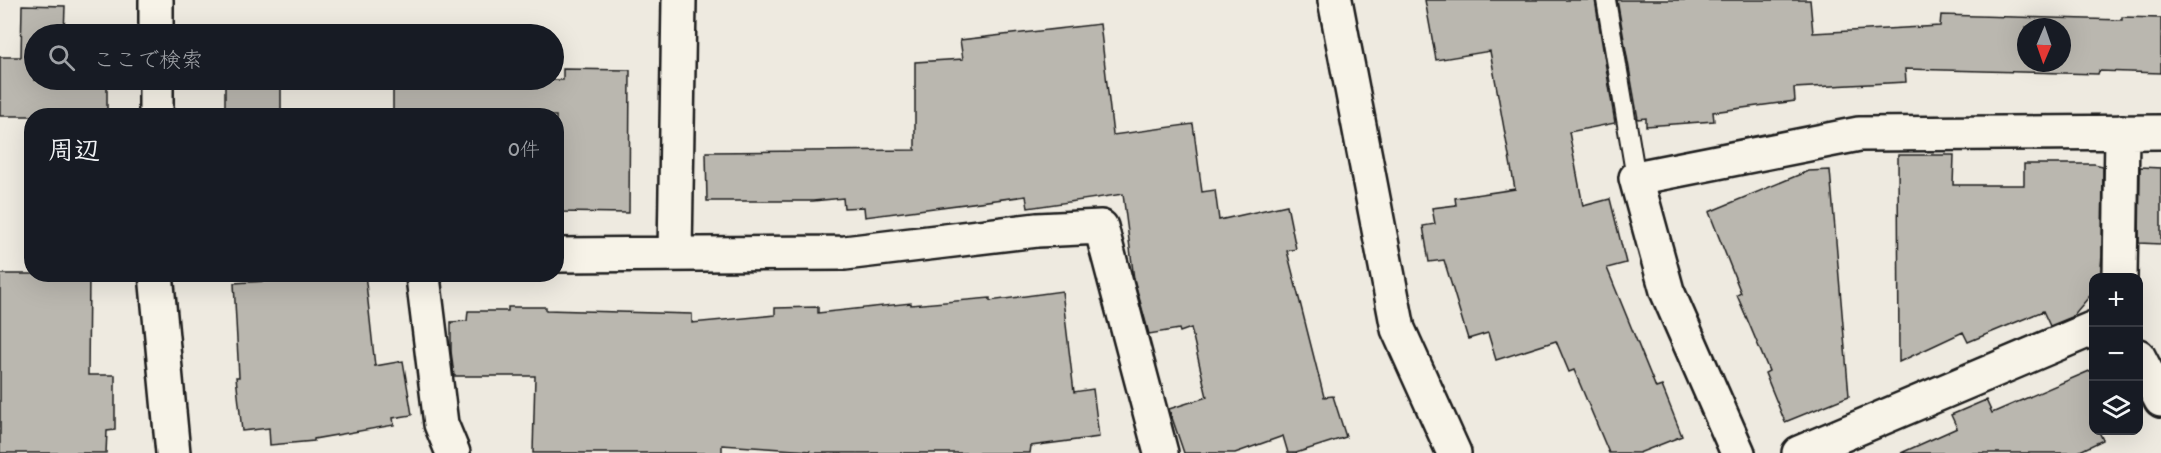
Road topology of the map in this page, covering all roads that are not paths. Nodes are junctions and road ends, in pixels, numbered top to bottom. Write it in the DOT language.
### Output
graph roads {
  1 [pos="156,0"];
  2 [pos="679,0"];
  3 [pos="1335,0"];
  4 [pos="1606,0"];
  5 [pos="156,24"];
  6 [pos="156,90"];
  7 [pos="156,108"];
  8 [pos="2122,132"];
  9 [pos="2161,132"];
  10 [pos="1636,178"];
  11 [pos="564,255"];
  12 [pos="675,255"];
  13 [pos="2120,273"];
  14 [pos="157,282"];
  15 [pos="424,282"];
  16 [pos="2089,330"];
  17 [pos="2143,364"];
  18 [pos="2161,400"];
  19 [pos="173,453"];
  20 [pos="453,453"];
  21 [pos="1161,453"];
  22 [pos="1454,453"];
  23 [pos="1738,453"];
  24 [pos="1799,453"];
  1 -- 5 [label="street"];
  2 -- 12 [label="street"];
  3 -- 22 [label="street"];
  4 -- 10 [label="lane"];
  6 -- 7 [label="street"];
  8 -- 9 [label="street"];
  8 -- 10 [label="street"];
  8 -- 13 [label="street"];
  10 -- 23 [label="street"];
  11 -- 12 [label="street"];
  12 -- 21 [label="street"];
  14 -- 19 [label="street"];
  15 -- 20 [label="street"];
  16 -- 24 [label="street"];
  17 -- 18 [label="street"];
}
